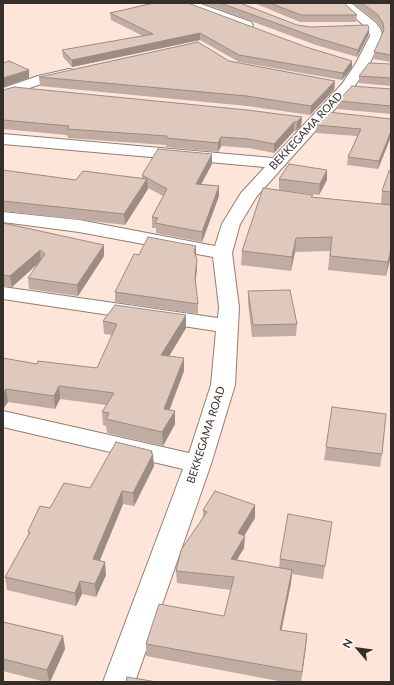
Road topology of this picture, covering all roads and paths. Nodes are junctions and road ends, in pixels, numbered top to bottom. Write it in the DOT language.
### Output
graph roads {
  1 [pos="187,3"];
  2 [pos="344,3"];
  3 [pos="226,5"];
  4 [pos="207,10"];
  5 [pos="350,27"];
  6 [pos="259,29"];
  7 [pos="379,34"];
  8 [pos="79,71"];
  9 [pos="8,92"];
  10 [pos="43,93"];
  11 [pos="3,139"];
  12 [pos="275,163"];
  13 [pos="250,193"];
  14 [pos="274,196"];
  15 [pos="3,218"];
  16 [pos="222,253"];
  17 [pos="3,293"];
  18 [pos="227,326"];
  19 [pos="3,419"];
  20 [pos="198,464"];
  21 [pos="119,682"];
  1 -- 4 [label="street"];
  2 -- 7 [label="street"];
  3 -- 4 [label="street"];
  4 -- 6 [label="street"];
  5 -- 7 [label="street"];
  7 -- 12 [label="street, BEKKEGAMA ROAD"];
  8 -- 9 [label="street"];
  9 -- 10 [label="street"];
  11 -- 12 [label="street"];
  12 -- 13 [label="street, BEKKEGAMA ROAD"];
  13 -- 14 [label="street"];
  13 -- 16 [label="street, BEKKEGAMA ROAD"];
  15 -- 16 [label="street"];
  16 -- 18 [label="street, BEKKEGAMA ROAD"];
  17 -- 18 [label="street"];
  18 -- 20 [label="street, BEKKEGAMA ROAD"];
  19 -- 20 [label="street"];
  20 -- 21 [label="street, BEKKEGAMA ROAD"];
}
